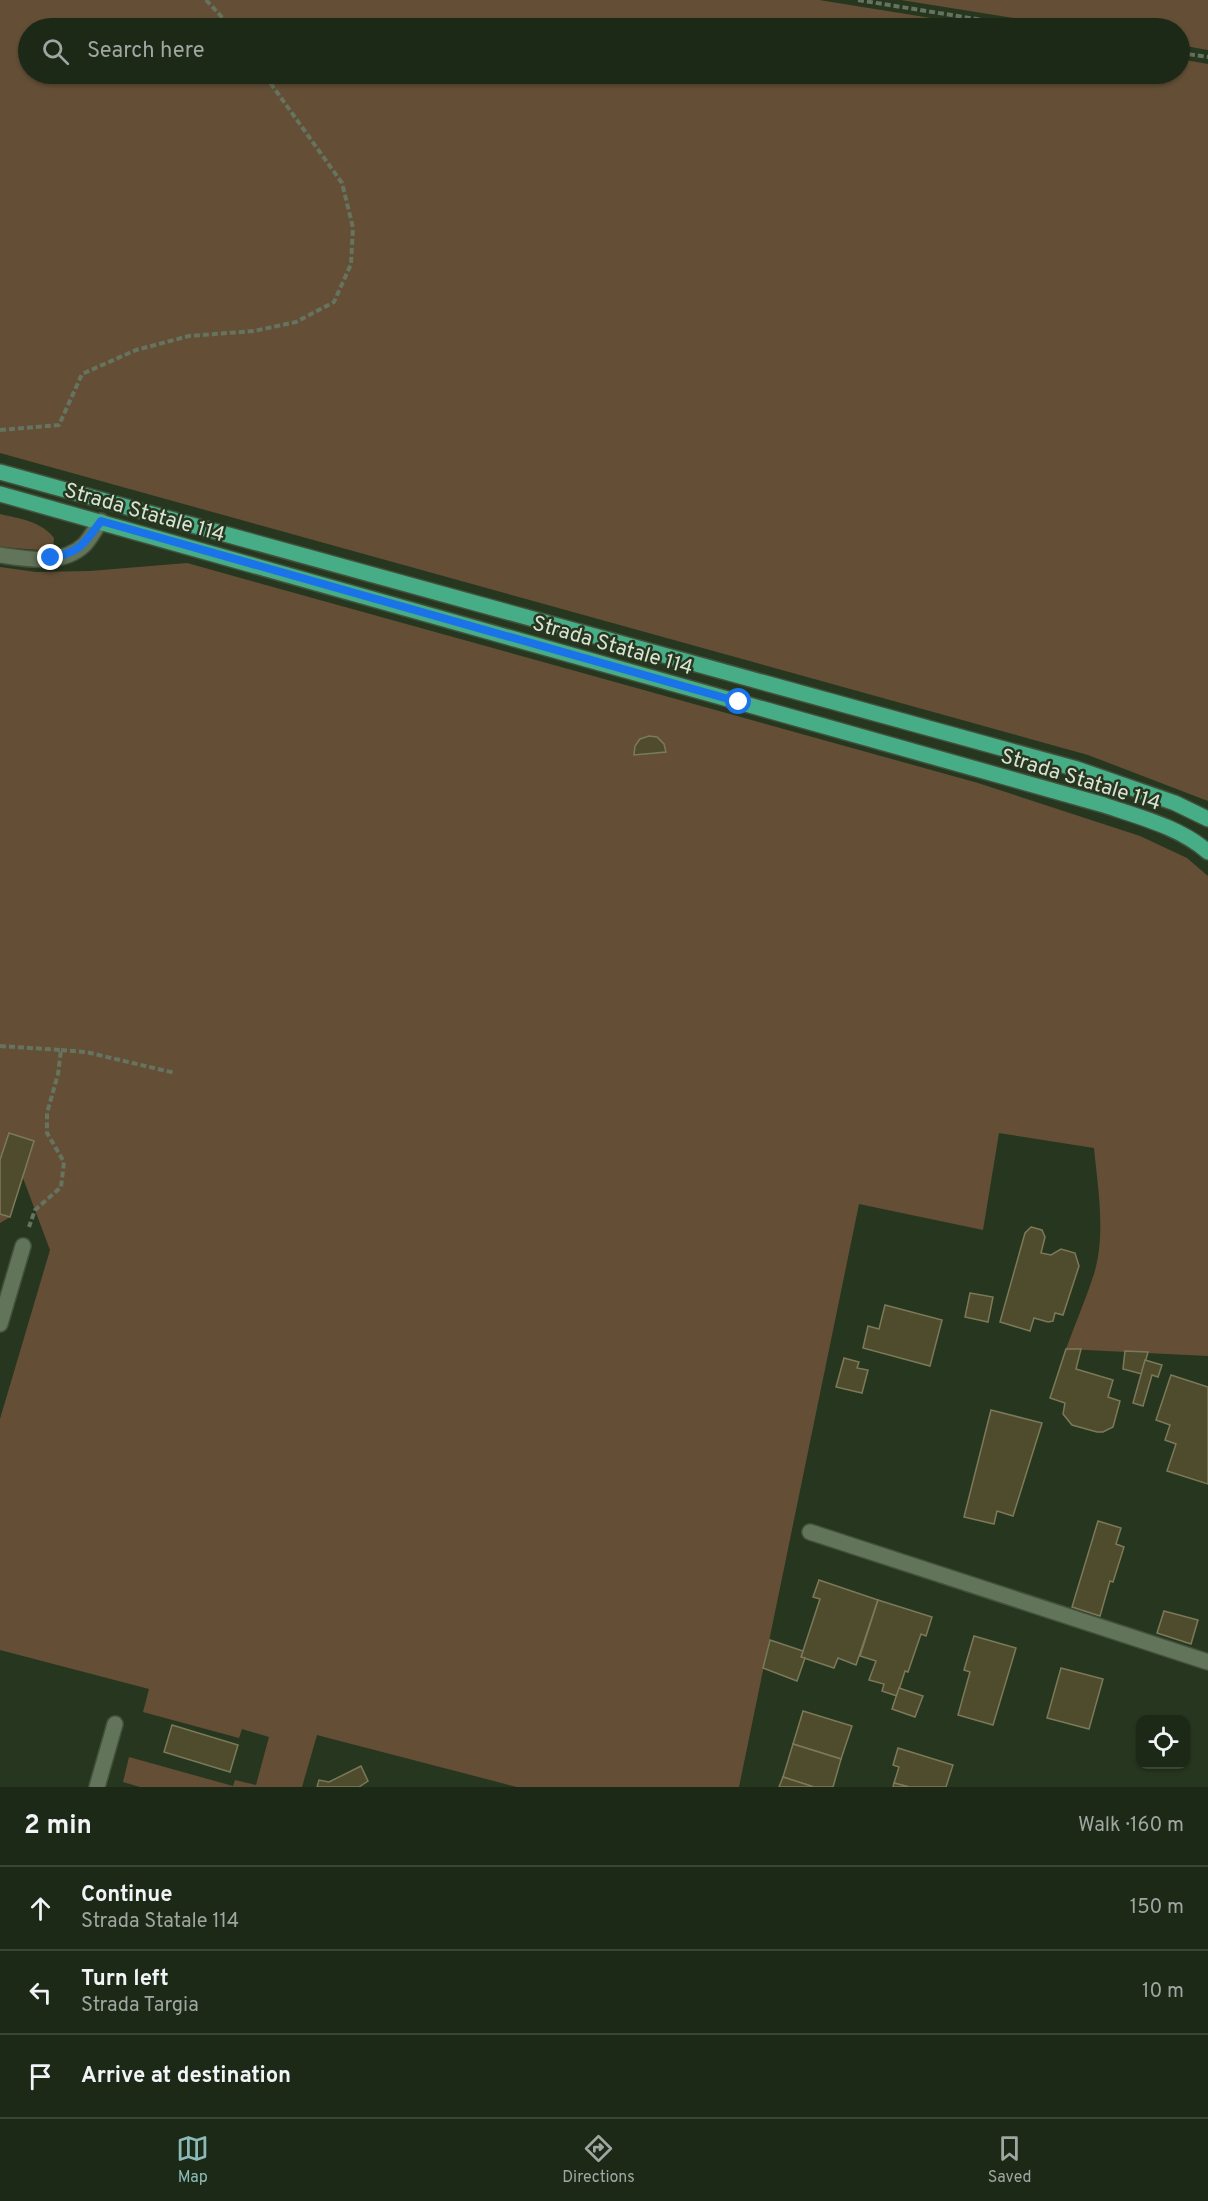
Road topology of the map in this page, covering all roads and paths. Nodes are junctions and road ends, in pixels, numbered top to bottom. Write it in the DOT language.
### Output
graph roads {
  1 [pos="206,0"];
  2 [pos="858,0"];
  3 [pos="223,18"];
  4 [pos="970,18"];
  5 [pos="1190,55"];
  6 [pos="1208,57"];
  7 [pos="271,84"];
  8 [pos="0,430"];
  9 [pos="0,472"];
  10 [pos="0,494"];
  11 [pos="101,521"];
  12 [pos="0,555"];
  13 [pos="1208,819"];
  14 [pos="1208,852"];
  15 [pos="0,1046"];
  16 [pos="61,1050"];
  17 [pos="175,1073"];
  18 [pos="23,1246"];
  19 [pos="0,1324"];
  20 [pos="810,1532"];
  21 [pos="1208,1662"];
  22 [pos="115,1724"];
  23 [pos="97,1787"];
  1 -- 3 [label="path"];
  2 -- 4 [label="path"];
  5 -- 6 [label="path"];
  7 -- 8 [label="path"];
  9 -- 13 [label="main road, Strada Statale 114"];
  10 -- 11 [label="main road, Strada Statale 114"];
  11 -- 12 [label="street"];
  11 -- 14 [label="main road, Strada Statale 114"];
  15 -- 16 [label="path"];
  16 -- 17 [label="path"];
  16 -- 18 [label="path"];
  18 -- 19 [label="street"];
  20 -- 21 [label="street"];
  22 -- 23 [label="street"];
}
